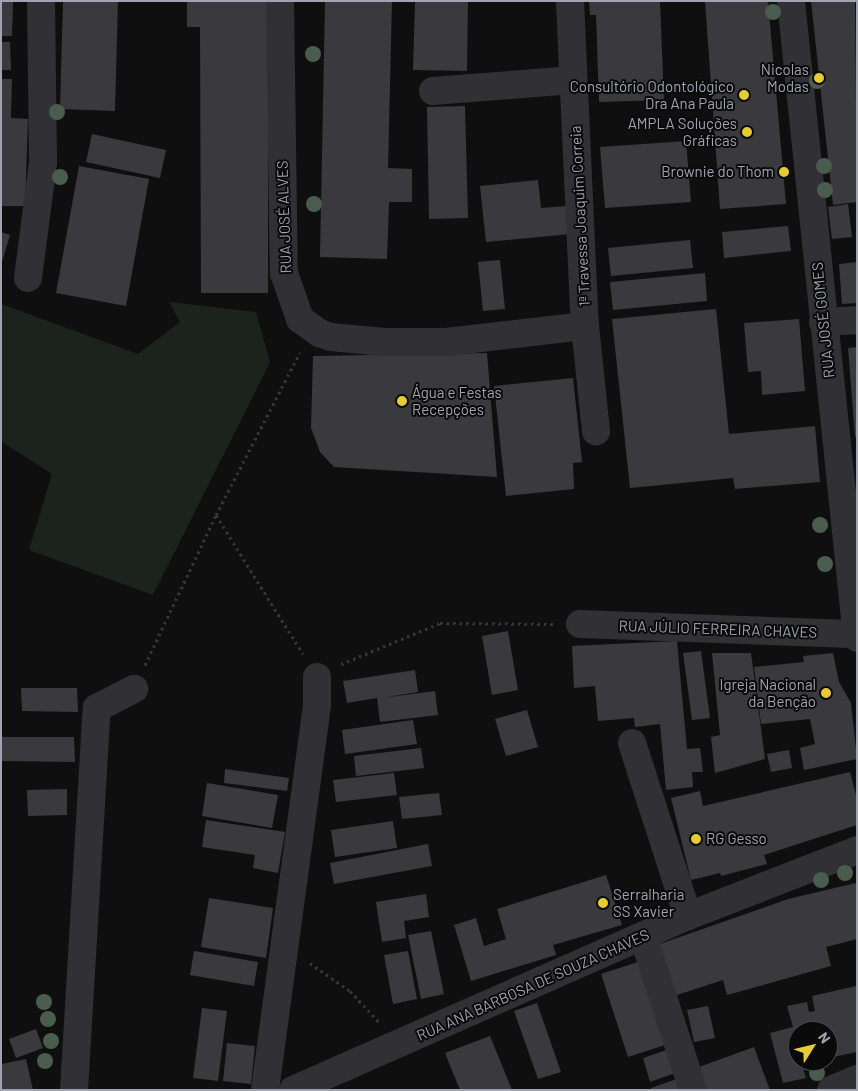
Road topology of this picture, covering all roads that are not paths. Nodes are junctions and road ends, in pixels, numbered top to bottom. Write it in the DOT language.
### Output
graph roads {
  1 [pos="41,1"];
  2 [pos="280,1"];
  3 [pos="570,1"];
  4 [pos="791,1"];
  5 [pos="574,80"];
  6 [pos="433,91"];
  7 [pos="28,278"];
  8 [pos="857,320"];
  9 [pos="823,322"];
  10 [pos="586,326"];
  11 [pos="596,431"];
  12 [pos="580,624"];
  13 [pos="856,635"];
  14 [pos="317,677"];
  15 [pos="134,689"];
  16 [pos="632,743"];
  17 [pos="857,850"];
  18 [pos="688,916"];
  19 [pos="643,936"];
  20 [pos="857,1078"];
  21 [pos="74,1090"];
  22 [pos="265,1090"];
  23 [pos="293,1090"];
  24 [pos="693,1090"];
  25 [pos="832,1090"];
  1 -- 7 [label="street"];
  2 -- 10 [label="street, RUA JOSÉ ALVES"];
  3 -- 5 [label="street, 1ª Travessa Joaquim Correia"];
  4 -- 9 [label="street, RUA JOSÉ GOMES"];
  5 -- 6 [label="street"];
  5 -- 10 [label="street, 1ª Travessa Joaquim Correia"];
  8 -- 9 [label="street"];
  9 -- 13 [label="street, RUA JOSÉ GOMES"];
  10 -- 11 [label="street, 1ª Travessa Joaquim Correia"];
  12 -- 13 [label="street, RUA JÚLIO FERREIRA CHAVES"];
  14 -- 22 [label="street"];
  15 -- 21 [label="street"];
  16 -- 18 [label="street"];
  17 -- 18 [label="street, RUA ANA BARBOSA DE SOUZA CHAVES"];
  18 -- 19 [label="street, RUA ANA BARBOSA DE SOUZA CHAVES"];
  19 -- 23 [label="street, RUA ANA BARBOSA DE SOUZA CHAVES"];
  19 -- 24 [label="street"];
  20 -- 25 [label="street"];
}
